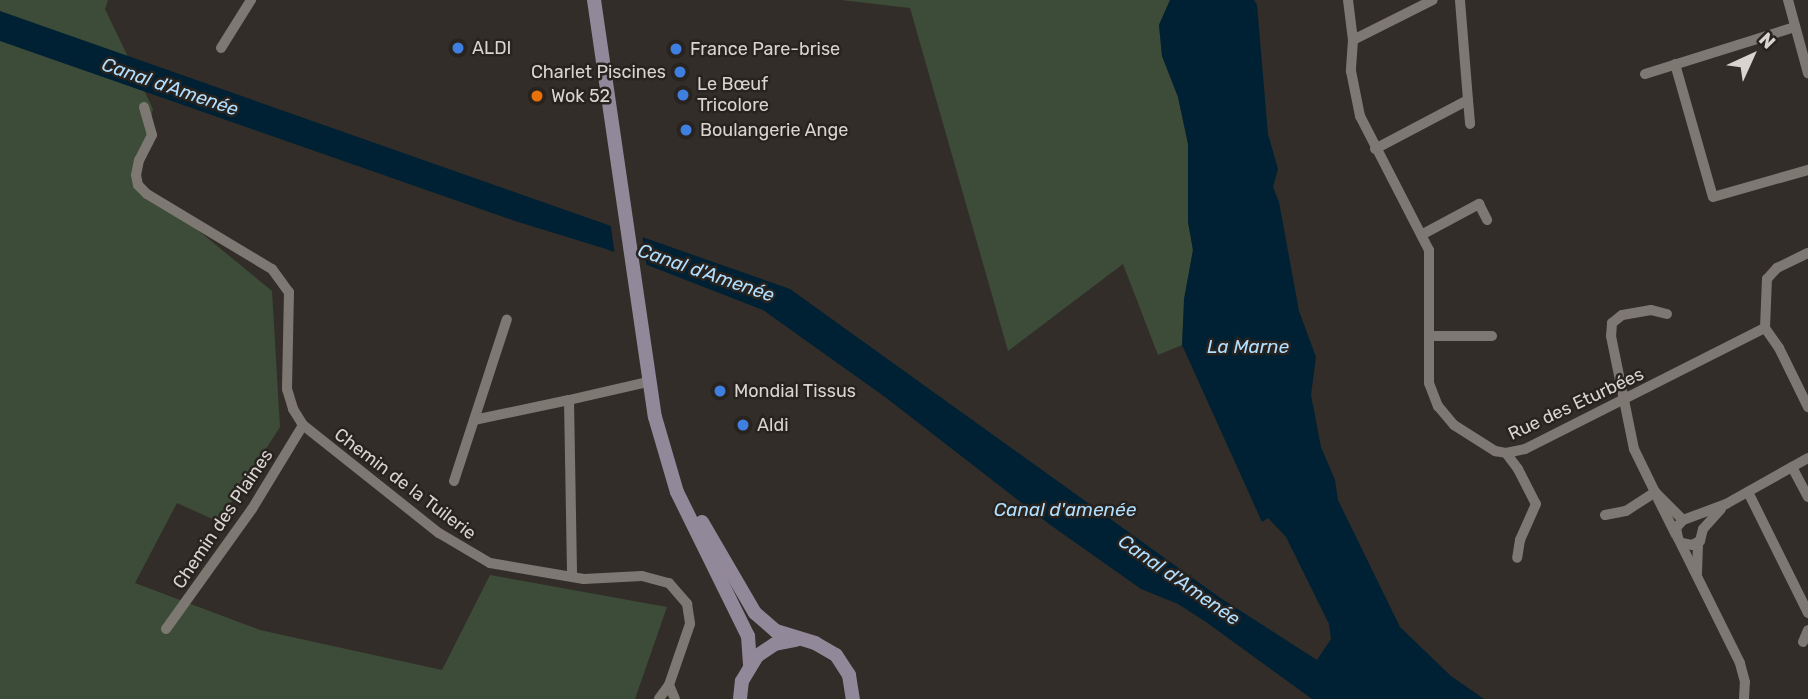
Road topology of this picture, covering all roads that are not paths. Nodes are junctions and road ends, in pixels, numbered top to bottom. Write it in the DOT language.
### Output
graph roads {
  1 [pos="251,0"];
  2 [pos="594,0"];
  3 [pos="1349,0"];
  4 [pos="1433,0"];
  5 [pos="1461,0"];
  6 [pos="1792,2"];
  7 [pos="1808,28"];
  8 [pos="1796,31"];
  9 [pos="1353,40"];
  10 [pos="222,48"];
  11 [pos="1675,64"];
  12 [pos="1808,73"];
  13 [pos="1645,74"];
  14 [pos="1468,100"];
  15 [pos="144,107"];
  16 [pos="1471,124"];
  17 [pos="1375,149"];
  18 [pos="1808,170"];
  19 [pos="1488,220"];
  20 [pos="1423,234"];
  21 [pos="1808,253"];
  22 [pos="1667,314"];
  23 [pos="507,319"];
  24 [pos="1765,328"];
  25 [pos="1492,336"];
  26 [pos="1429,337"];
  27 [pos="648,382"];
  28 [pos="569,400"];
  29 [pos="1624,400"];
  30 [pos="1808,407"];
  31 [pos="474,420"];
  32 [pos="303,425"];
  33 [pos="665,448"];
  34 [pos="1506,453"];
  35 [pos="1808,458"];
  36 [pos="1792,467"];
  37 [pos="453,481"];
  38 [pos="1655,492"];
  39 [pos="1748,492"];
  40 [pos="1807,495"];
  41 [pos="1726,504"];
  42 [pos="1605,515"];
  43 [pos="1687,519"];
  44 [pos="1703,529"];
  45 [pos="1680,541"];
  46 [pos="1698,542"];
  47 [pos="1517,558"];
  48 [pos="1697,576"];
  49 [pos="572,577"];
  50 [pos="1808,613"];
  51 [pos="166,629"];
  52 [pos="1808,630"];
  53 [pos="797,640"];
  54 [pos="1803,642"];
  55 [pos="750,664"];
  56 [pos="669,685"];
  57 [pos="739,697"];
  58 [pos="855,697"];
  59 [pos="659,699"];
  60 [pos="675,699"];
  61 [pos="1744,699"];
  1 -- 10 [label="street"];
  2 -- 27 [label="main road"];
  3 -- 9 [label="street, Rue des Eturbées"];
  4 -- 9 [label="street"];
  5 -- 14 [label="street"];
  6 -- 8 [label="street"];
  7 -- 8 [label="street"];
  8 -- 11 [label="street"];
  8 -- 12 [label="street"];
  9 -- 17 [label="street, Rue des Eturbées"];
  11 -- 13 [label="street"];
  11 -- 18 [label="street"];
  14 -- 16 [label="street"];
  14 -- 17 [label="street"];
  15 -- 32 [label="street"];
  17 -- 20 [label="street, Rue des Eturbées"];
  19 -- 20 [label="street"];
  20 -- 26 [label="street, Rue des Eturbées"];
  21 -- 24 [label="street"];
  22 -- 29 [label="street"];
  23 -- 31 [label="street"];
  24 -- 29 [label="street, Rue des Eturbées"];
  24 -- 30 [label="street"];
  25 -- 26 [label="street"];
  26 -- 34 [label="street, Rue des Eturbées"];
  27 -- 28 [label="street"];
  27 -- 33 [label="main road"];
  28 -- 31 [label="street"];
  28 -- 49 [label="street"];
  29 -- 34 [label="street, Rue des Eturbées"];
  29 -- 38 [label="street"];
  31 -- 37 [label="street"];
  32 -- 49 [label="street, Chemin de la Tuilerie"];
  32 -- 51 [label="street, Chemin des Plaines"];
  33 -- 53 [label="main road"];
  33 -- 55 [label="main road"];
  34 -- 47 [label="street"];
  35 -- 36 [label="street"];
  36 -- 39 [label="street"];
  36 -- 40 [label="street"];
  38 -- 42 [label="street"];
  38 -- 43 [label="street"];
  38 -- 45 [label="street"];
  39 -- 41 [label="street"];
  39 -- 50 [label="street"];
  41 -- 43 [label="street"];
  41 -- 44 [label="street"];
  43 -- 44 [label="street"];
  43 -- 45 [label="street"];
  44 -- 46 [label="street"];
  45 -- 46 [label="street"];
  45 -- 48 [label="street"];
  46 -- 48 [label="street"];
  48 -- 61 [label="street"];
  49 -- 56 [label="street, Chemin de la Tuilerie"];
  52 -- 54 [label="street"];
  53 -- 55 [label="main road"];
  53 -- 58 [label="main road"];
  55 -- 57 [label="main road"];
  56 -- 59 [label="street, Chemin de la Tuilerie"];
  56 -- 60 [label="street"];
}
